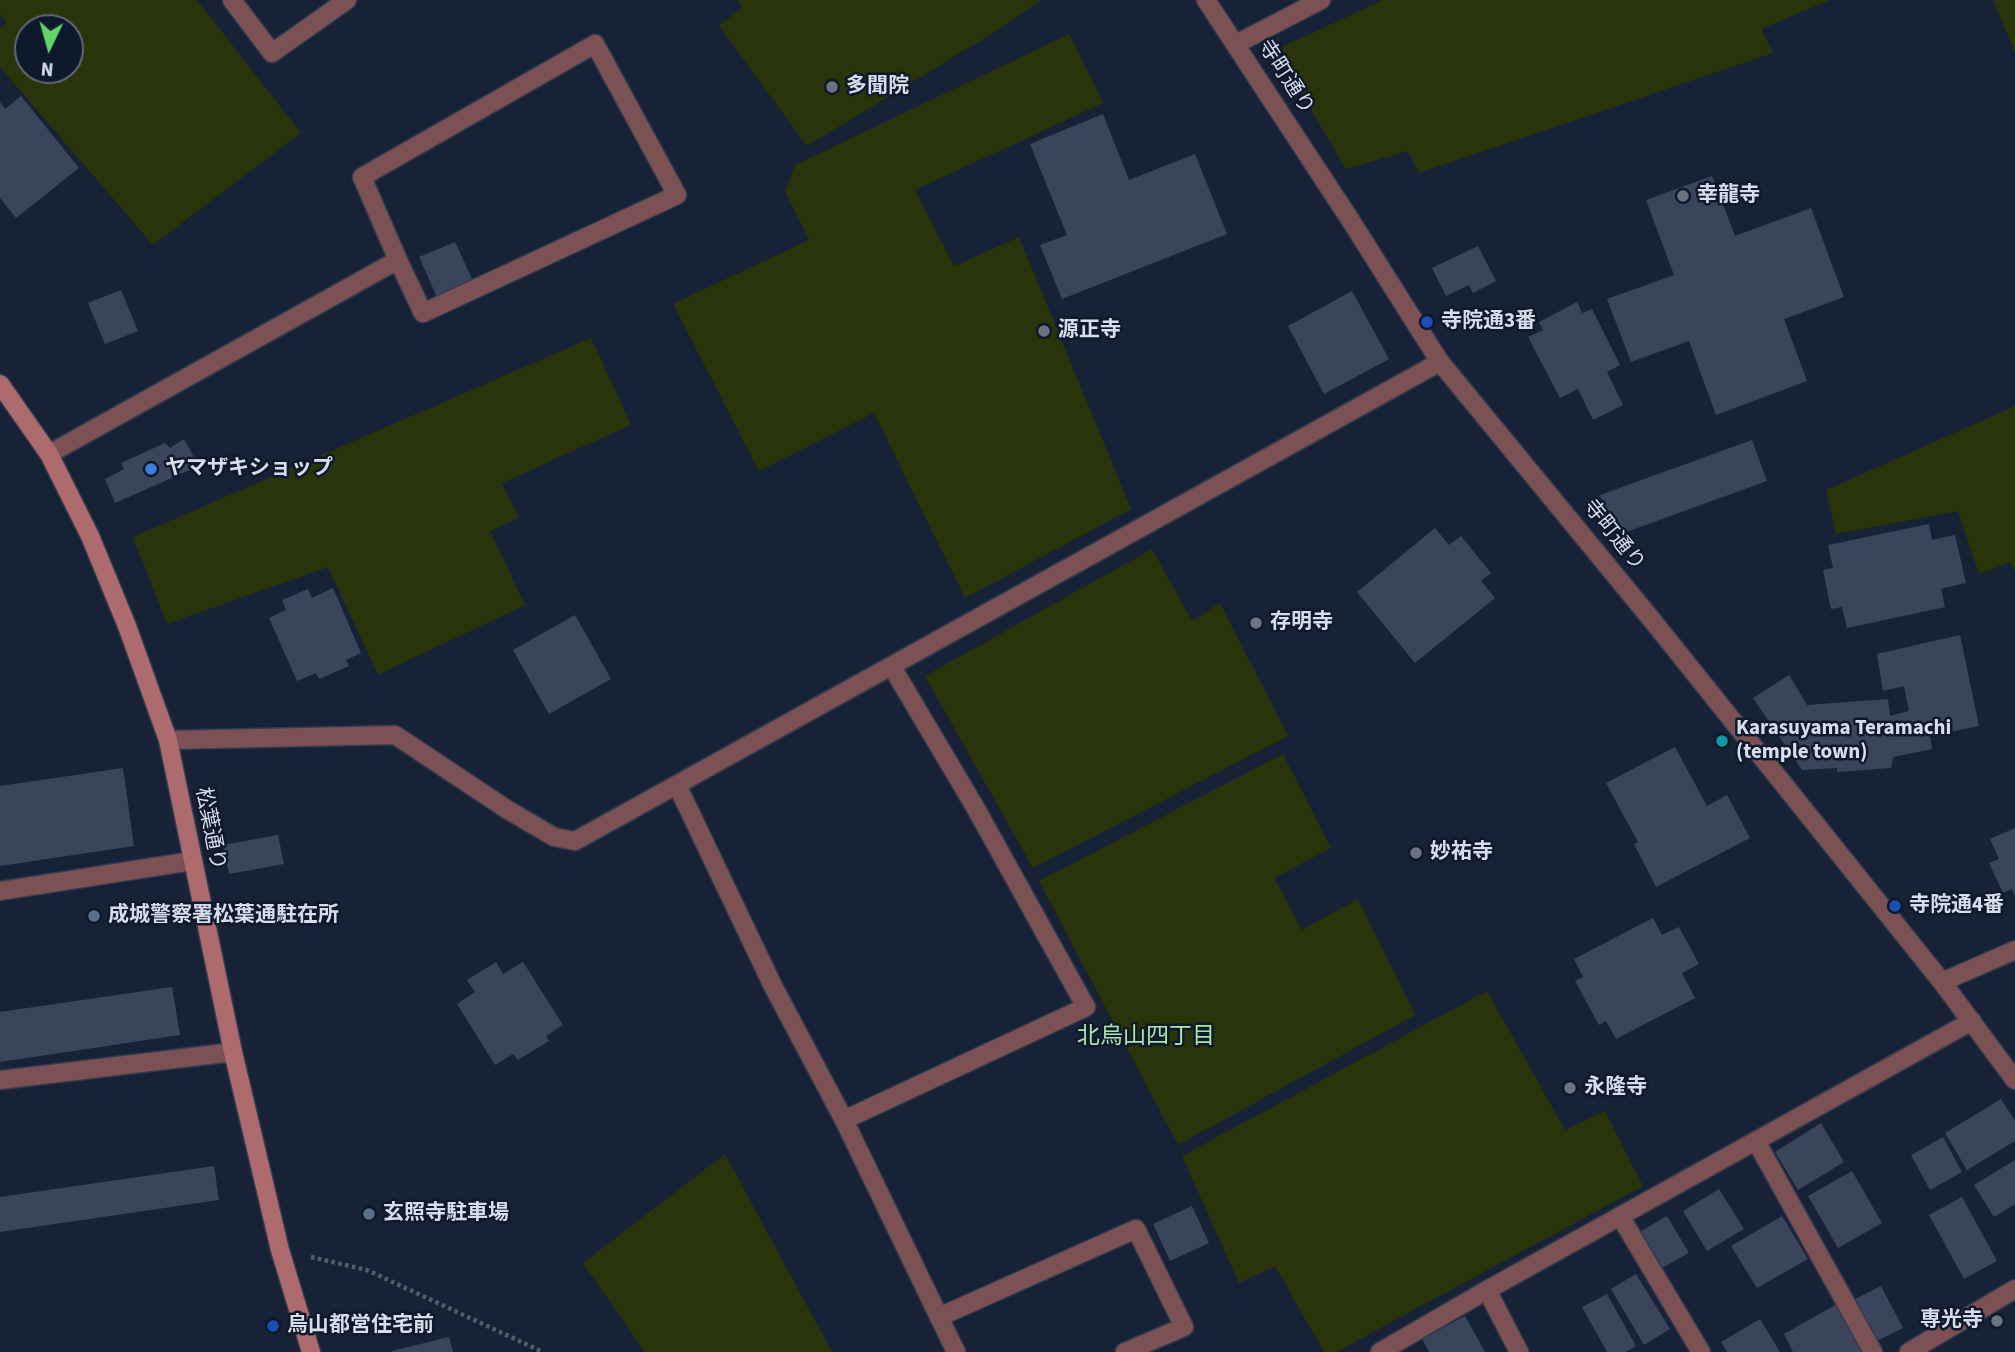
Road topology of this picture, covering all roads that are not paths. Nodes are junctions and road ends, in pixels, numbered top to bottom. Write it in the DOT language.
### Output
graph roads {
  1 [pos="232,0"];
  2 [pos="347,0"];
  3 [pos="1206,0"];
  4 [pos="1321,0"];
  5 [pos="1236,44"];
  6 [pos="398,260"];
  7 [pos="1440,362"];
  8 [pos="0,384"];
  9 [pos="49,454"];
  10 [pos="892,667"];
  11 [pos="168,740"];
  12 [pos="677,785"];
  13 [pos="192,861"];
  14 [pos="0,891"];
  15 [pos="2015,950"];
  16 [pos="1942,982"];
  17 [pos="1972,1021"];
  18 [pos="233,1052"];
  19 [pos="0,1080"];
  20 [pos="2015,1080"];
  21 [pos="844,1120"];
  22 [pos="1756,1141"];
  23 [pos="1620,1216"];
  24 [pos="2015,1289"];
  25 [pos="1487,1290"];
  26 [pos="939,1317"];
  27 [pos="311,1352"];
  28 [pos="956,1352"];
  29 [pos="1125,1352"];
  30 [pos="1380,1352"];
  31 [pos="1519,1352"];
  32 [pos="1701,1352"];
  33 [pos="1873,1352"];
  34 [pos="1909,1352"];
  1 -- 2 [label="street"];
  3 -- 5 [label="street, 寺町通り"];
  4 -- 5 [label="street"];
  5 -- 7 [label="street, 寺町通り"];
  6 -- 6 [label="street"];
  6 -- 9 [label="street"];
  7 -- 10 [label="street"];
  7 -- 16 [label="street, 寺町通り"];
  8 -- 9 [label="street, 松葉通り"];
  9 -- 11 [label="street, 松葉通り"];
  10 -- 12 [label="street"];
  10 -- 21 [label="street"];
  11 -- 12 [label="street"];
  11 -- 13 [label="street, 松葉通り"];
  12 -- 21 [label="street"];
  13 -- 14 [label="street"];
  13 -- 18 [label="street, 松葉通り"];
  15 -- 16 [label="street"];
  16 -- 17 [label="street, 寺町通り"];
  17 -- 20 [label="street, 寺町通り"];
  17 -- 22 [label="street"];
  18 -- 19 [label="street"];
  18 -- 27 [label="street, 松葉通り"];
  21 -- 26 [label="street"];
  22 -- 23 [label="street"];
  22 -- 33 [label="street"];
  23 -- 25 [label="street"];
  23 -- 32 [label="street"];
  24 -- 34 [label="street"];
  25 -- 30 [label="street"];
  25 -- 31 [label="street"];
  26 -- 28 [label="street"];
  26 -- 29 [label="street"];
}
